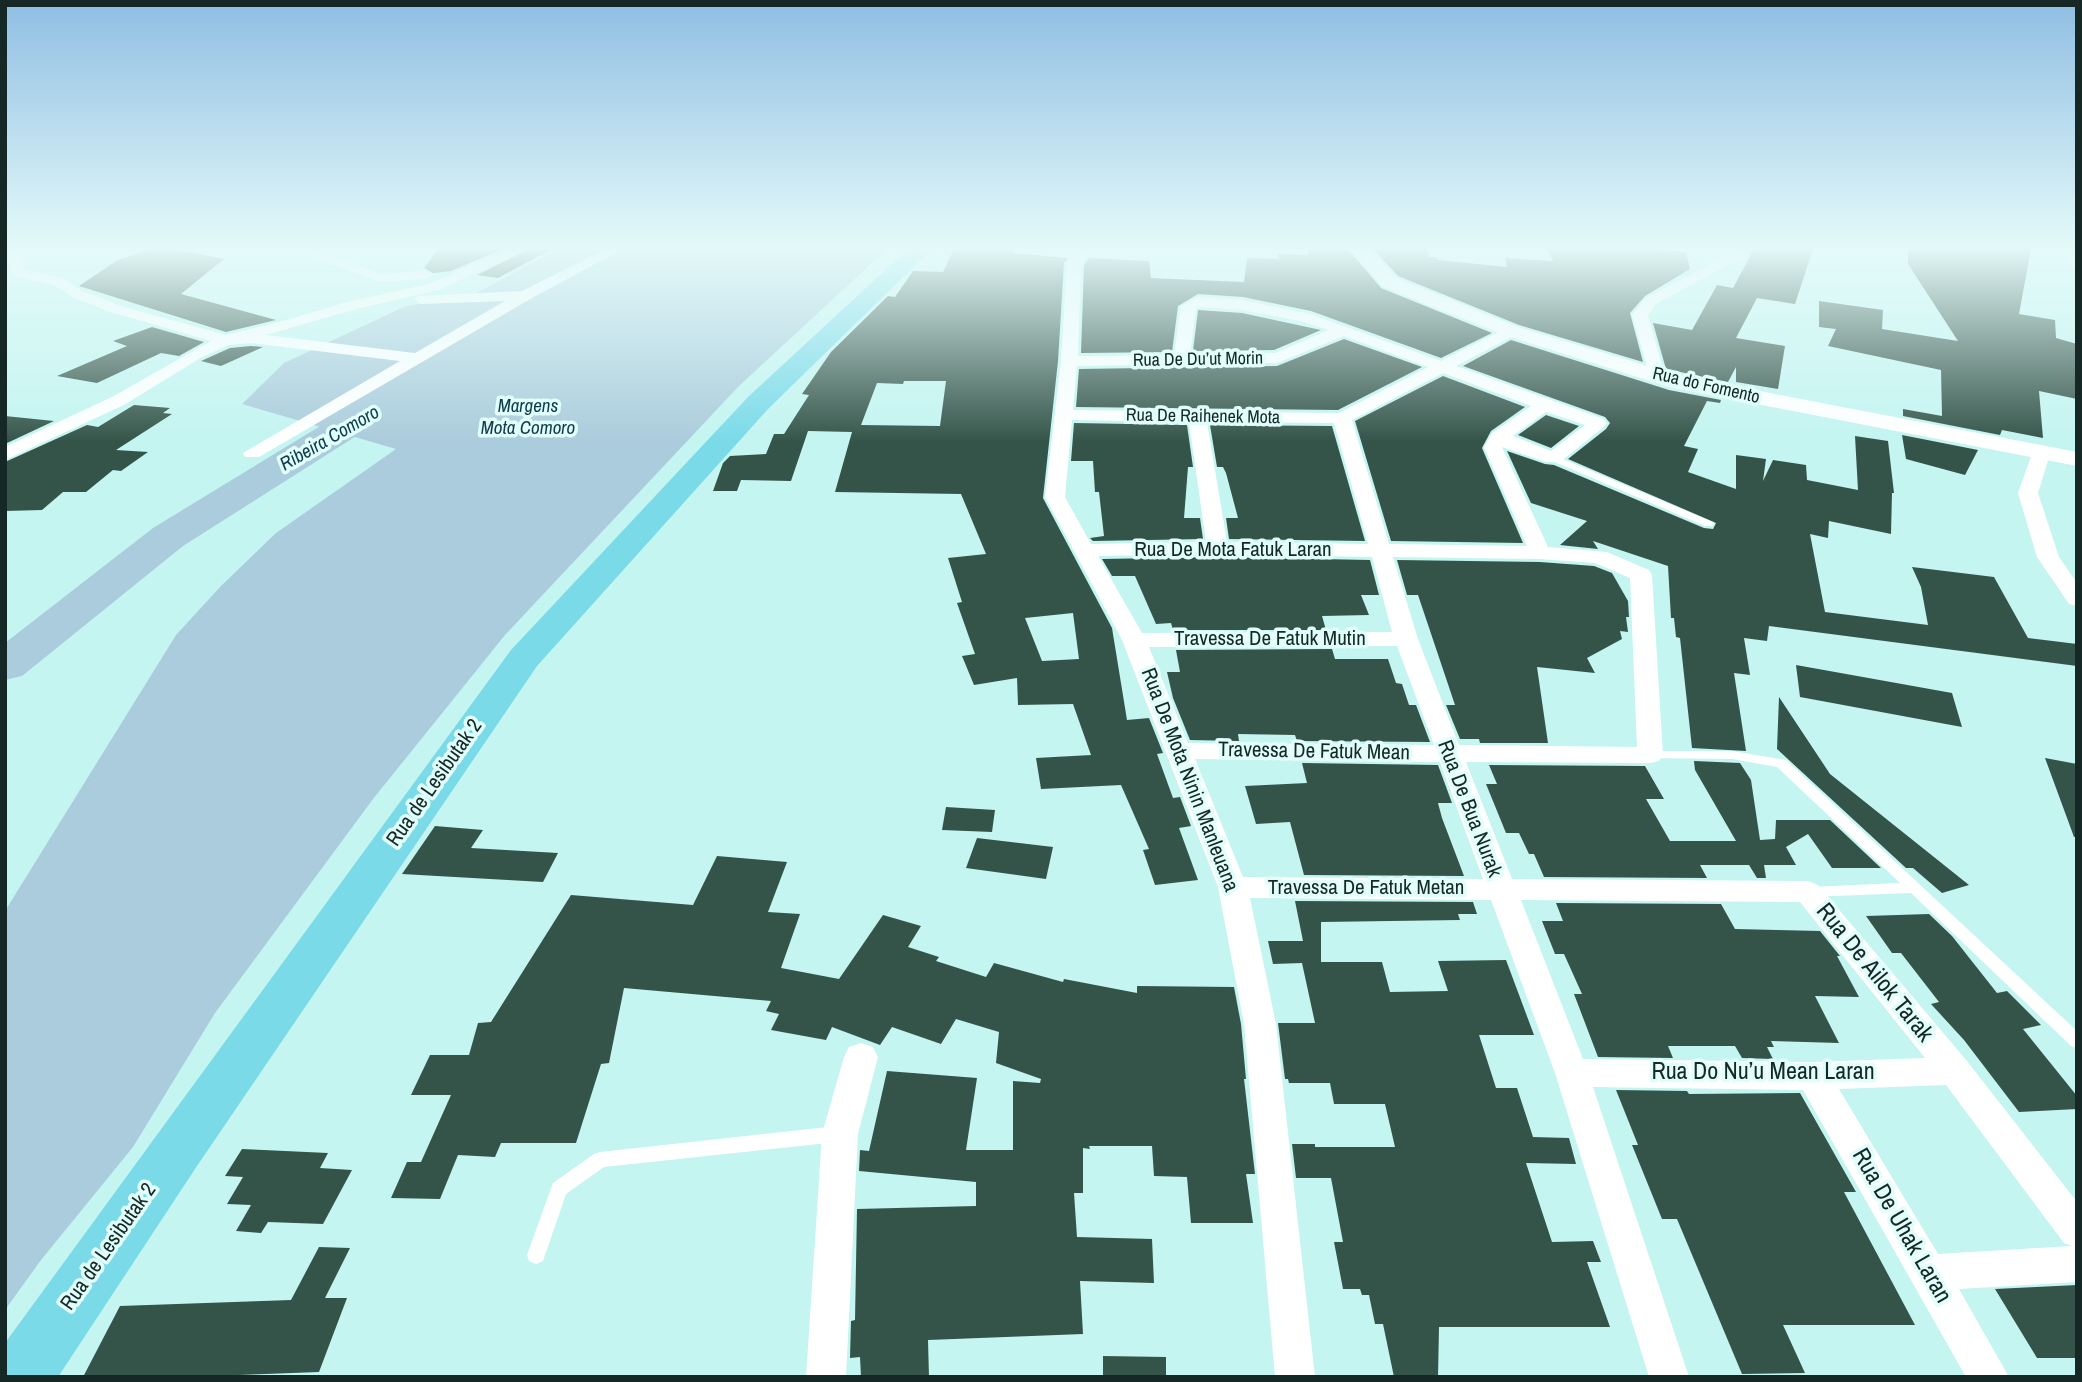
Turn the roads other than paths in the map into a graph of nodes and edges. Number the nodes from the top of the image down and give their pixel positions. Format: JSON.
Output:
{"nodes":[{"id":1,"x":131,"y":313,"type":"edge"},
{"id":2,"x":324,"y":313,"type":"edge"},
{"id":3,"x":347,"y":313,"type":"edge"},
{"id":4,"x":495,"y":313,"type":"edge"},
{"id":5,"x":853,"y":313,"type":"edge"},
{"id":6,"x":1071,"y":313,"type":"edge"},
{"id":7,"x":1188,"y":313,"type":"edge"},
{"id":8,"x":1286,"y":313,"type":"edge"},
{"id":9,"x":1467,"y":313,"type":"edge"},
{"id":10,"x":1641,"y":313,"type":"edge"},
{"id":11,"x":292,"y":324,"type":"junction"},
{"id":12,"x":1344,"y":330,"type":"junction"},
{"id":13,"x":1511,"y":331,"type":"junction"},
{"id":14,"x":226,"y":340,"type":"junction"},
{"id":15,"x":418,"y":358,"type":"junction"},
{"id":16,"x":1069,"y":361,"type":"junction"},
{"id":17,"x":1181,"y":361,"type":"junction"},
{"id":18,"x":1440,"y":367,"type":"junction"},
{"id":19,"x":1657,"y":376,"type":"junction"},
{"id":20,"x":1544,"y":405,"type":"junction"},
{"id":21,"x":1064,"y":415,"type":"junction"},
{"id":22,"x":1197,"y":418,"type":"junction"},
{"id":23,"x":1342,"y":418,"type":"junction"},
{"id":24,"x":1499,"y":438,"type":"junction"},
{"id":25,"x":2042,"y":451,"type":"junction"},
{"id":26,"x":252,"y":453,"type":"dead end"},
{"id":27,"x":5,"y":454,"type":"edge"},
{"id":28,"x":1553,"y":458,"type":"junction"},
{"id":29,"x":2077,"y":459,"type":"edge"},
{"id":30,"x":1709,"y":524,"type":"dead end"},
{"id":31,"x":1217,"y":548,"type":"junction"},
{"id":32,"x":1085,"y":550,"type":"junction"},
{"id":33,"x":1380,"y":550,"type":"junction"},
{"id":34,"x":1539,"y":554,"type":"junction"},
{"id":35,"x":2077,"y":599,"type":"edge"},
{"id":36,"x":1406,"y":639,"type":"junction"},
{"id":37,"x":1134,"y":640,"type":"junction"},
{"id":38,"x":1179,"y":751,"type":"junction"},
{"id":39,"x":1448,"y":754,"type":"junction"},
{"id":40,"x":1650,"y":755,"type":"junction"},
{"id":41,"x":1233,"y":887,"type":"junction"},
{"id":42,"x":1500,"y":888,"type":"junction"},
{"id":43,"x":1913,"y":888,"type":"junction"},
{"id":44,"x":1808,"y":892,"type":"junction"},
{"id":45,"x":2077,"y":1041,"type":"edge"},
{"id":46,"x":860,"y":1058,"type":"dead end"},
{"id":47,"x":1955,"y":1071,"type":"junction"},
{"id":48,"x":1572,"y":1073,"type":"junction"},
{"id":49,"x":1813,"y":1076,"type":"junction"},
{"id":50,"x":840,"y":1134,"type":"junction"},
{"id":51,"x":2077,"y":1231,"type":"edge"},
{"id":52,"x":536,"y":1255,"type":"dead end"},
{"id":53,"x":2077,"y":1264,"type":"edge"},
{"id":54,"x":1930,"y":1273,"type":"junction"},
{"id":55,"x":20,"y":1377,"type":"edge"},
{"id":56,"x":826,"y":1377,"type":"edge"},
{"id":57,"x":1295,"y":1377,"type":"edge"},
{"id":58,"x":1669,"y":1377,"type":"edge"},
{"id":59,"x":1989,"y":1377,"type":"edge"}],
"edges":[{"from":1,"to":14,"type":"street"},
{"from":2,"to":11,"type":"street"},
{"from":3,"to":11,"type":"street"},
{"from":4,"to":15,"type":"street"},
{"from":5,"to":55,"type":"main road","name":"Rua de Lesibutak 2"},
{"from":6,"to":16,"type":"street","name":"Rua De Mota Ninin Manleuana"},
{"from":7,"to":17,"type":"street"},
{"from":8,"to":12,"type":"street"},
{"from":9,"to":13,"type":"street","name":"Rua do Fomento"},
{"from":10,"to":19,"type":"street"},
{"from":11,"to":14,"type":"street"},
{"from":12,"to":17,"type":"street","name":"Rua De Du’ut Morin"},
{"from":12,"to":18,"type":"street"},
{"from":13,"to":18,"type":"street"},
{"from":13,"to":19,"type":"street","name":"Rua do Fomento"},
{"from":14,"to":15,"type":"street"},
{"from":14,"to":27,"type":"street"},
{"from":15,"to":26,"type":"street"},
{"from":16,"to":17,"type":"street","name":"Rua De Du’ut Morin"},
{"from":16,"to":21,"type":"street","name":"Rua De Mota Ninin Manleuana"},
{"from":18,"to":20,"type":"street"},
{"from":18,"to":23,"type":"street"},
{"from":19,"to":25,"type":"street","name":"Rua do Fomento"},
{"from":20,"to":24,"type":"street"},
{"from":20,"to":28,"type":"street"},
{"from":21,"to":22,"type":"street","name":"Rua De Raihenek Mota"},
{"from":21,"to":32,"type":"street","name":"Rua De Mota Ninin Manleuana"},
{"from":22,"to":23,"type":"street","name":"Rua De Raihenek Mota"},
{"from":22,"to":31,"type":"street"},
{"from":23,"to":33,"type":"street","name":"Rua De Bua Nurak"},
{"from":24,"to":28,"type":"street"},
{"from":24,"to":34,"type":"street"},
{"from":25,"to":29,"type":"street","name":"Rua do Fomento"},
{"from":25,"to":35,"type":"street"},
{"from":28,"to":30,"type":"lane"},
{"from":31,"to":32,"type":"street","name":"Rua De Mota Fatuk Laran"},
{"from":31,"to":33,"type":"street","name":"Rua De Mota Fatuk Laran"},
{"from":32,"to":37,"type":"street","name":"Rua De Mota Ninin Manleuana"},
{"from":33,"to":34,"type":"street","name":"Rua De Mota Fatuk Laran"},
{"from":33,"to":36,"type":"street","name":"Rua De Bua Nurak"},
{"from":34,"to":40,"type":"street","name":"Rua De Mota Fatuk Laran"},
{"from":36,"to":37,"type":"street","name":"Travessa De Fatuk Mutin"},
{"from":36,"to":39,"type":"street","name":"Rua De Bua Nurak"},
{"from":37,"to":38,"type":"street","name":"Rua De Mota Ninin Manleuana"},
{"from":38,"to":39,"type":"street","name":"Travessa De Fatuk Mean"},
{"from":38,"to":41,"type":"street","name":"Rua De Mota Ninin Manleuana"},
{"from":39,"to":40,"type":"street","name":"Travessa De Fatuk Mean"},
{"from":39,"to":42,"type":"street","name":"Rua De Bua Nurak"},
{"from":40,"to":43,"type":"lane"},
{"from":41,"to":42,"type":"street","name":"Travessa De Fatuk Metan"},
{"from":41,"to":57,"type":"street","name":"Rua De Mota Ninin Manleuana"},
{"from":42,"to":44,"type":"street","name":"Rua De Ailok Tarak"},
{"from":42,"to":48,"type":"street","name":"Rua De Bua Nurak"},
{"from":43,"to":44,"type":"lane"},
{"from":43,"to":45,"type":"lane"},
{"from":44,"to":47,"type":"street","name":"Rua De Ailok Tarak"},
{"from":46,"to":50,"type":"street"},
{"from":47,"to":49,"type":"street","name":"Rua Do Nu’u Mean Laran"},
{"from":47,"to":51,"type":"street","name":"Rua De Ailok Tarak"},
{"from":48,"to":49,"type":"street","name":"Rua Do Nu’u Mean Laran"},
{"from":48,"to":58,"type":"street","name":"Rua De Bua Nurak"},
{"from":49,"to":54,"type":"street","name":"Rua De Uhak Laran"},
{"from":50,"to":52,"type":"lane"},
{"from":50,"to":56,"type":"street"},
{"from":53,"to":54,"type":"street"},
{"from":54,"to":59,"type":"street","name":"Rua De Uhak Laran"}]}
